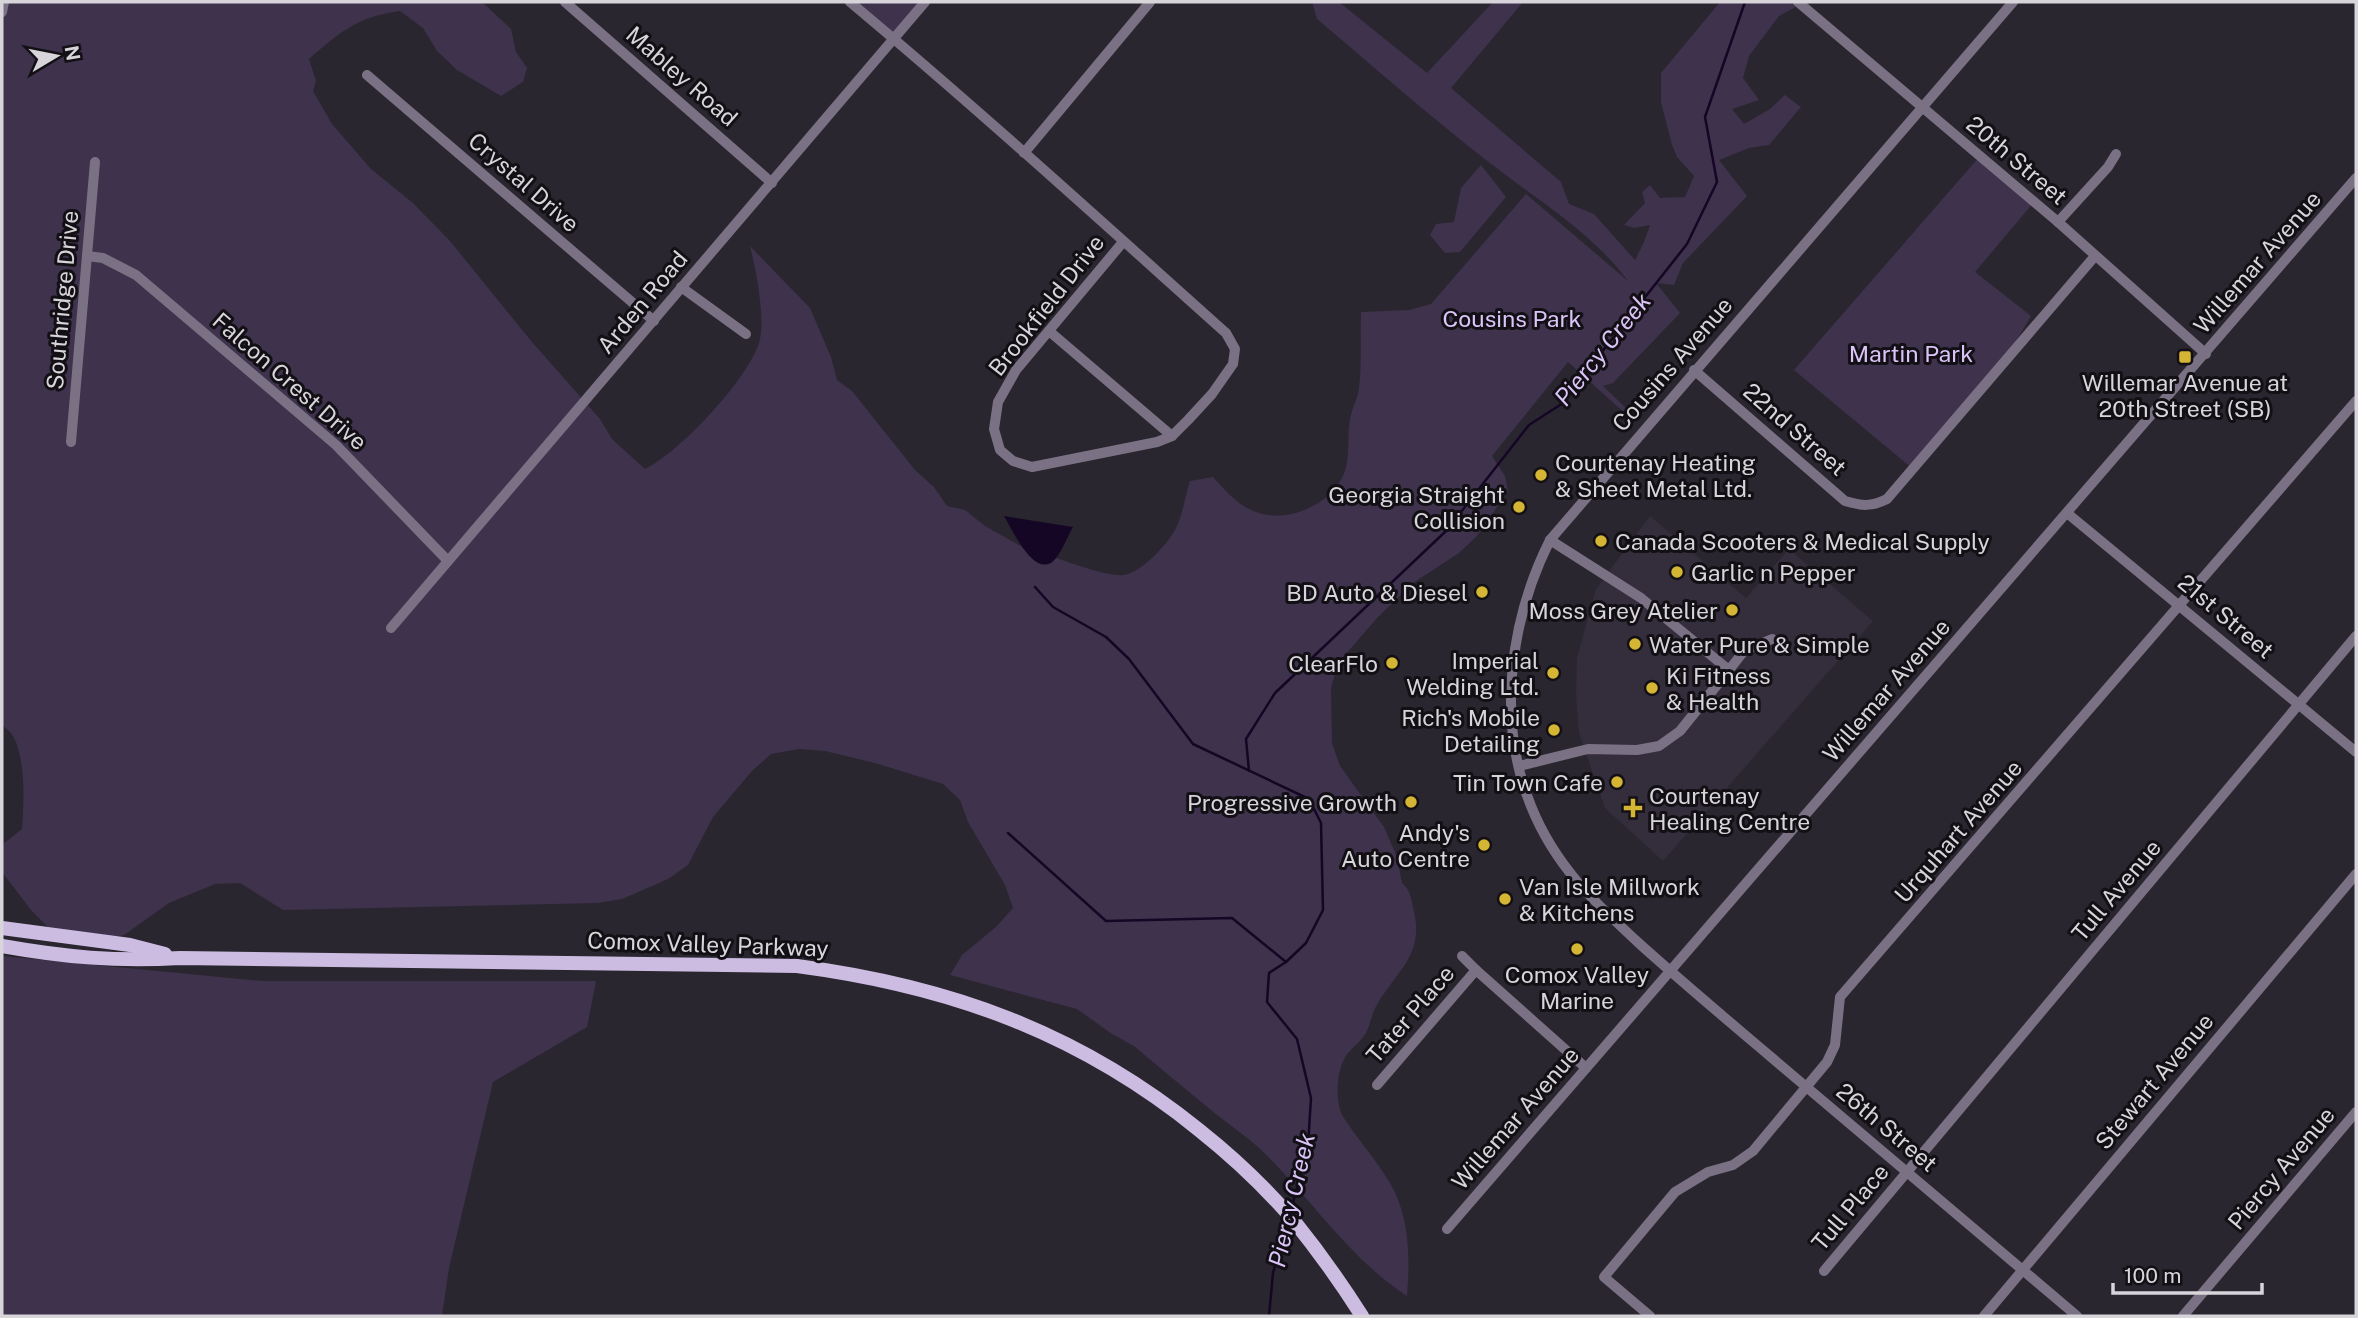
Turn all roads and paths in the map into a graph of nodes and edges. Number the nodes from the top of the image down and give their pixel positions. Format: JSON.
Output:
{"nodes":[{"id":1,"x":4,"y":2,"type":"edge"},
{"id":2,"x":565,"y":2,"type":"edge"},
{"id":3,"x":850,"y":2,"type":"edge"},
{"id":4,"x":925,"y":2,"type":"edge"},
{"id":5,"x":1150,"y":2,"type":"edge"},
{"id":6,"x":1798,"y":2,"type":"edge"},
{"id":7,"x":2013,"y":2,"type":"edge"},
{"id":8,"x":2,"y":12,"type":"edge"},
{"id":9,"x":894,"y":38,"type":"junction"},
{"id":10,"x":367,"y":75,"type":"dead end"},
{"id":11,"x":1922,"y":107,"type":"junction"},
{"id":12,"x":1024,"y":153,"type":"junction"},
{"id":13,"x":2116,"y":154,"type":"dead end"},
{"id":14,"x":95,"y":162,"type":"dead end"},
{"id":15,"x":2356,"y":178,"type":"edge"},
{"id":16,"x":772,"y":183,"type":"junction"},
{"id":17,"x":2057,"y":222,"type":"junction"},
{"id":18,"x":1123,"y":242,"type":"junction"},
{"id":19,"x":87,"y":256,"type":"junction"},
{"id":20,"x":2095,"y":256,"type":"junction"},
{"id":21,"x":681,"y":287,"type":"junction"},
{"id":22,"x":654,"y":321,"type":"junction"},
{"id":23,"x":1049,"y":331,"type":"junction"},
{"id":24,"x":746,"y":334,"type":"dead end"},
{"id":25,"x":2206,"y":354,"type":"junction"},
{"id":26,"x":1694,"y":370,"type":"junction"},
{"id":27,"x":2356,"y":401,"type":"edge"},
{"id":28,"x":1172,"y":436,"type":"junction"},
{"id":29,"x":71,"y":442,"type":"dead end"},
{"id":30,"x":2067,"y":513,"type":"junction"},
{"id":31,"x":1550,"y":540,"type":"junction"},
{"id":32,"x":448,"y":561,"type":"junction"},
{"id":33,"x":2181,"y":606,"type":"junction"},
{"id":34,"x":391,"y":628,"type":"dead end"},
{"id":35,"x":2356,"y":636,"type":"edge"},
{"id":36,"x":1772,"y":639,"type":"dead end"},
{"id":37,"x":1728,"y":670,"type":"junction"},
{"id":38,"x":2299,"y":705,"type":"junction"},
{"id":39,"x":2356,"y":752,"type":"edge"},
{"id":40,"x":1519,"y":766,"type":"junction"},
{"id":41,"x":2356,"y":874,"type":"edge"},
{"id":42,"x":2,"y":928,"type":"edge"},
{"id":43,"x":2,"y":946,"type":"edge"},
{"id":44,"x":1462,"y":956,"type":"dead end"},
{"id":45,"x":180,"y":958,"type":"junction"},
{"id":46,"x":1476,"y":970,"type":"junction"},
{"id":47,"x":1669,"y":971,"type":"junction"},
{"id":48,"x":1586,"y":1068,"type":"junction"},
{"id":49,"x":1377,"y":1085,"type":"dead end"},
{"id":50,"x":1806,"y":1088,"type":"junction"},
{"id":51,"x":2356,"y":1112,"type":"edge"},
{"id":52,"x":1908,"y":1171,"type":"junction"},
{"id":53,"x":1447,"y":1229,"type":"dead end"},
{"id":54,"x":2022,"y":1269,"type":"junction"},
{"id":55,"x":1824,"y":1271,"type":"dead end"},
{"id":56,"x":1362,"y":1316,"type":"edge"},
{"id":57,"x":1650,"y":1316,"type":"edge"},
{"id":58,"x":1984,"y":1316,"type":"edge"},
{"id":59,"x":2077,"y":1316,"type":"edge"},
{"id":60,"x":2183,"y":1316,"type":"edge"}],
"edges":[{"from":1,"to":8,"type":"street"},
{"from":2,"to":16,"type":"street","name":"Mabley Road"},
{"from":3,"to":9,"type":"street","name":"Brookfield Drive"},
{"from":4,"to":9,"type":"street","name":"Arden Road"},
{"from":5,"to":12,"type":"street"},
{"from":6,"to":11,"type":"street","name":"20th Street"},
{"from":7,"to":11,"type":"street","name":"Cousins Avenue"},
{"from":9,"to":12,"type":"street","name":"Brookfield Drive"},
{"from":9,"to":16,"type":"street","name":"Arden Road"},
{"from":10,"to":22,"type":"street","name":"Crystal Drive"},
{"from":11,"to":17,"type":"street","name":"20th Street"},
{"from":11,"to":26,"type":"street","name":"Cousins Avenue"},
{"from":12,"to":18,"type":"street","name":"Brookfield Drive"},
{"from":13,"to":17,"type":"street"},
{"from":14,"to":19,"type":"street","name":"Southridge Drive"},
{"from":15,"to":25,"type":"street","name":"Willemar Avenue"},
{"from":16,"to":21,"type":"street","name":"Arden Road"},
{"from":17,"to":20,"type":"street","name":"20th Street"},
{"from":18,"to":23,"type":"street","name":"Brookfield Drive"},
{"from":18,"to":28,"type":"street","name":"Brookfield Drive"},
{"from":19,"to":29,"type":"street","name":"Southridge Drive"},
{"from":19,"to":32,"type":"street","name":"Falcon Crest Drive"},
{"from":20,"to":25,"type":"street","name":"20th Street"},
{"from":20,"to":26,"type":"street","name":"22nd Street"},
{"from":21,"to":22,"type":"street","name":"Arden Road"},
{"from":21,"to":24,"type":"street"},
{"from":22,"to":32,"type":"street","name":"Arden Road"},
{"from":23,"to":28,"type":"street"},
{"from":23,"to":28,"type":"street","name":"Brookfield Drive"},
{"from":25,"to":30,"type":"street","name":"Willemar Avenue"},
{"from":26,"to":31,"type":"street","name":"Cousins Avenue"},
{"from":27,"to":33,"type":"street","name":"Urquhart Avenue"},
{"from":30,"to":33,"type":"street","name":"21st Street"},
{"from":30,"to":47,"type":"street","name":"Willemar Avenue"},
{"from":31,"to":37,"type":"street"},
{"from":31,"to":40,"type":"street","name":"Cousins Avenue"},
{"from":32,"to":34,"type":"street","name":"Arden Road"},
{"from":33,"to":38,"type":"street","name":"21st Street"},
{"from":33,"to":50,"type":"street","name":"Urquhart Avenue"},
{"from":35,"to":38,"type":"street","name":"Tull Avenue"},
{"from":36,"to":37,"type":"street"},
{"from":37,"to":40,"type":"street"},
{"from":38,"to":39,"type":"street","name":"21st Street"},
{"from":38,"to":52,"type":"street","name":"Tull Avenue"},
{"from":40,"to":47,"type":"street","name":"Cousins Avenue"},
{"from":41,"to":54,"type":"street","name":"Stewart Avenue"},
{"from":42,"to":45,"type":"main road","name":"Comox Valley Parkway"},
{"from":43,"to":45,"type":"main road","name":"Comox Valley Parkway"},
{"from":44,"to":46,"type":"street","name":"Tater Place"},
{"from":45,"to":56,"type":"main road","name":"Comox Valley Parkway"},
{"from":46,"to":48,"type":"street","name":"Tater Place"},
{"from":46,"to":49,"type":"street","name":"Tater Place"},
{"from":47,"to":48,"type":"street","name":"Willemar Avenue"},
{"from":47,"to":50,"type":"street","name":"26th Street"},
{"from":48,"to":53,"type":"street","name":"Willemar Avenue"},
{"from":50,"to":52,"type":"street","name":"26th Street"},
{"from":50,"to":57,"type":"street","name":"Urquhart Avenue"},
{"from":51,"to":60,"type":"street","name":"Piercy Avenue"},
{"from":52,"to":54,"type":"street","name":"26th Street"},
{"from":52,"to":55,"type":"street","name":"Tull Place"},
{"from":54,"to":58,"type":"street","name":"Stewart Avenue"},
{"from":54,"to":59,"type":"street","name":"26th Street"}]}
